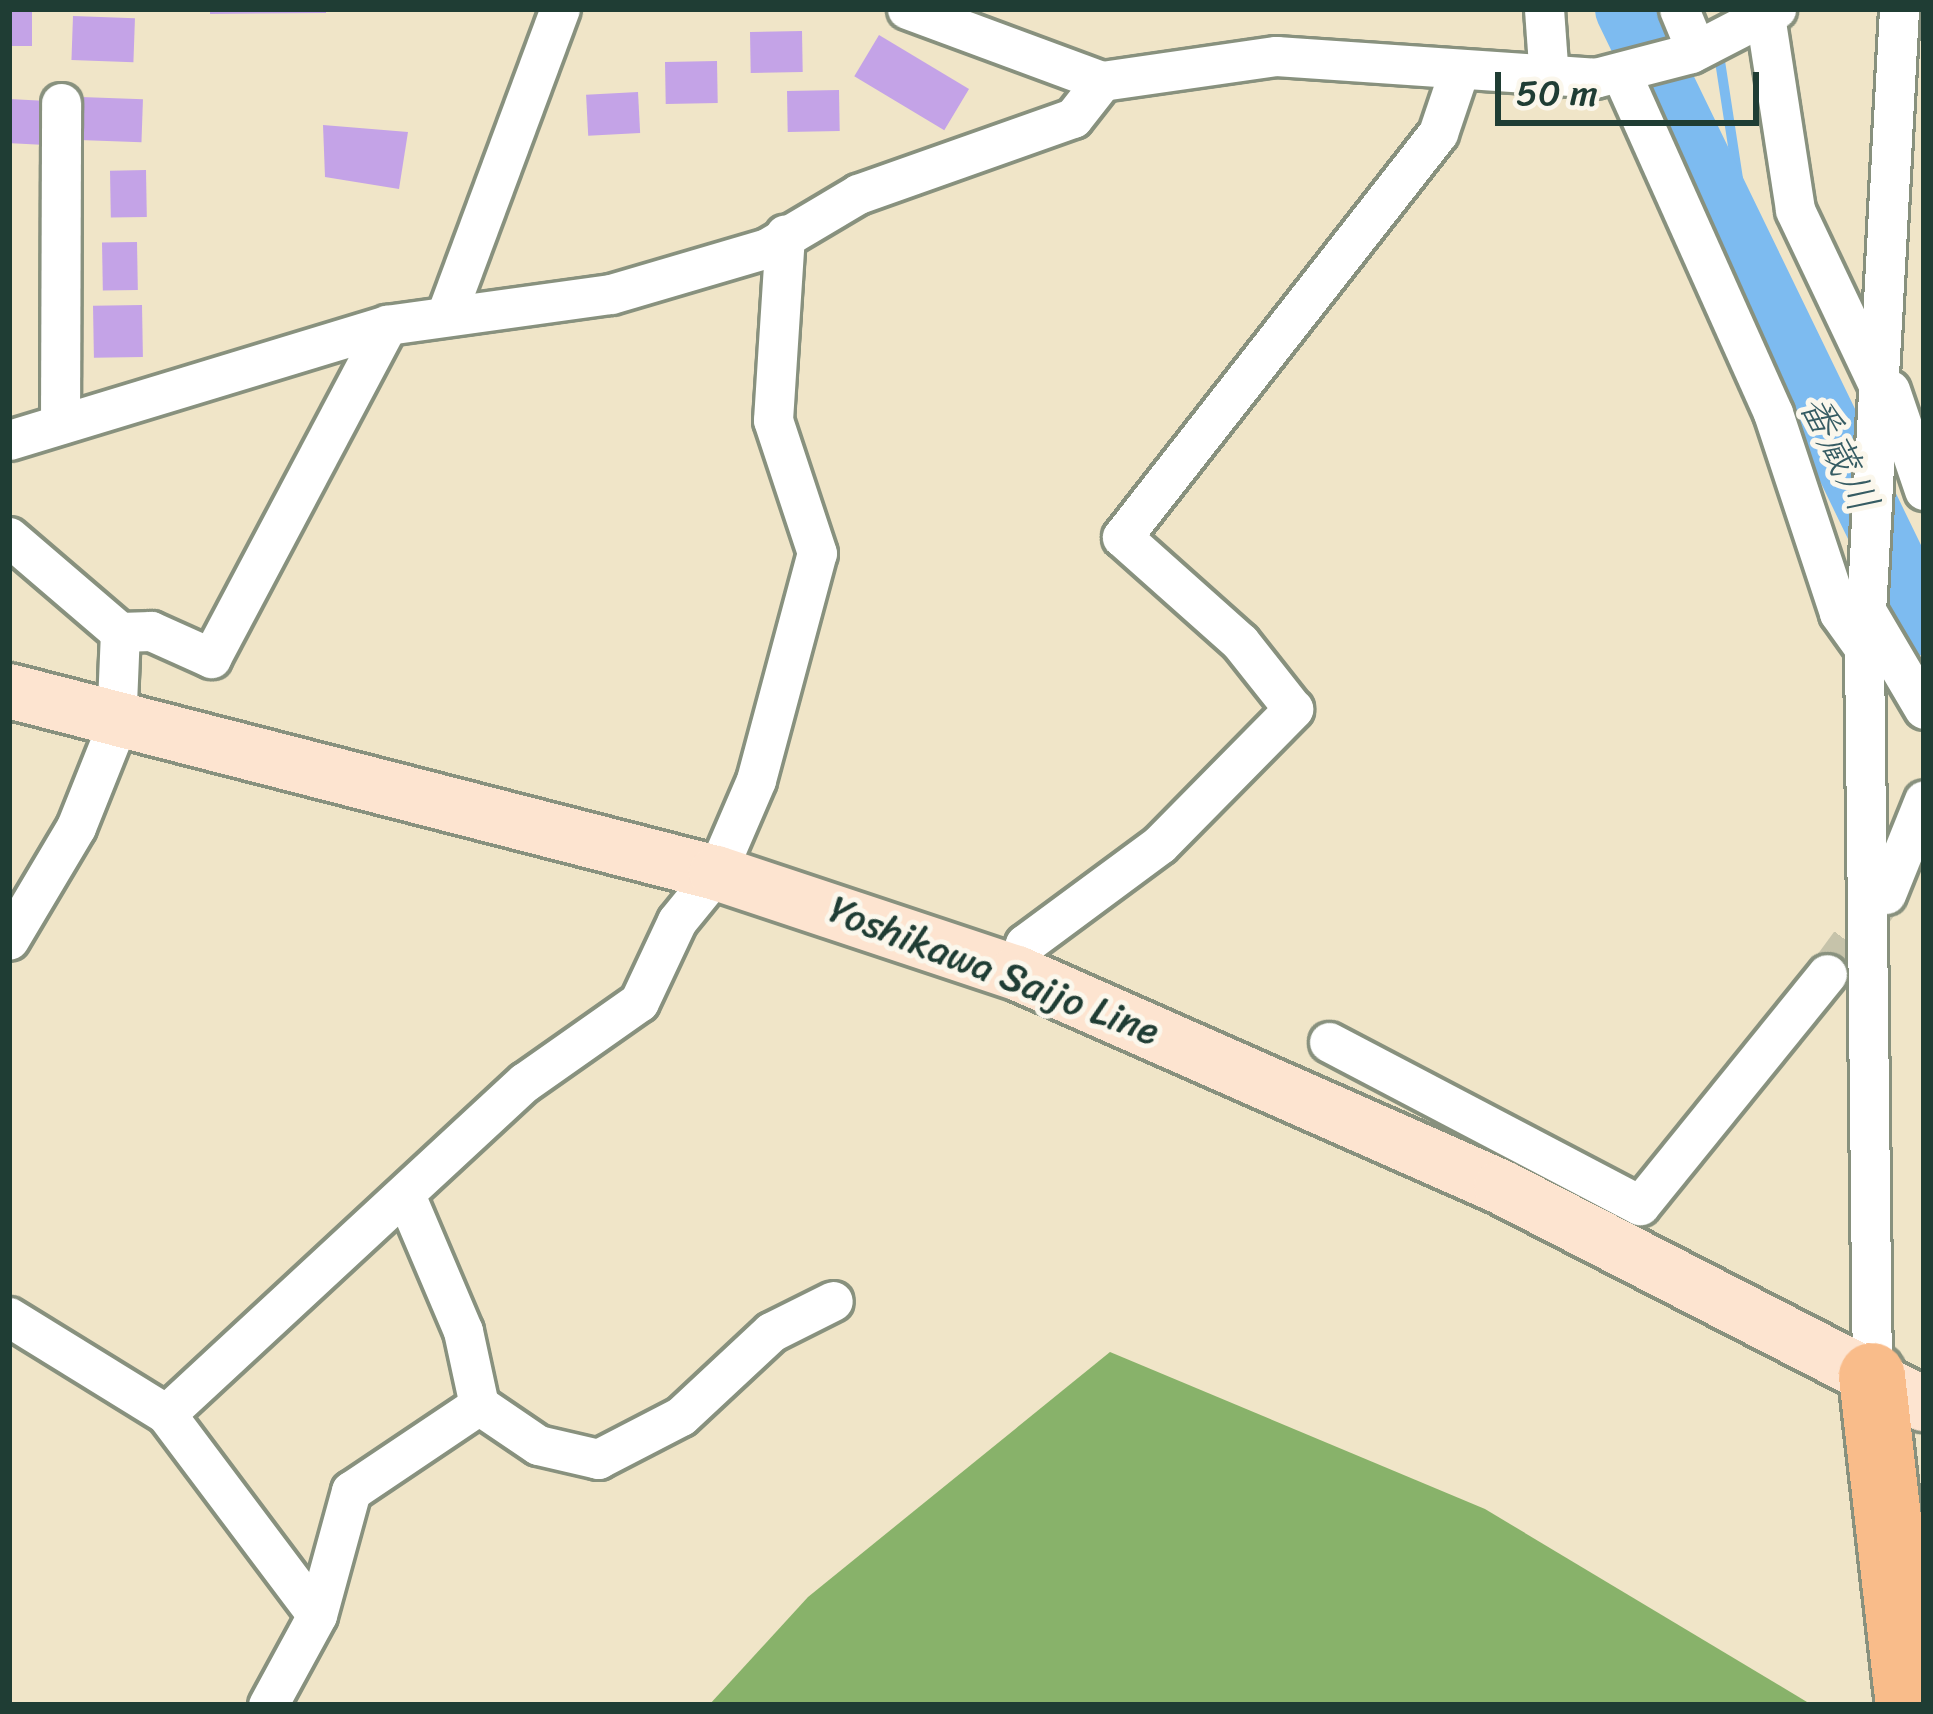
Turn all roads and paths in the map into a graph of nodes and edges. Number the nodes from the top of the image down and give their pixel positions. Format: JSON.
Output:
{"nodes":[{"id":1,"x":594,"y":9,"type":"edge"},
{"id":2,"x":907,"y":9,"type":"edge"},
{"id":3,"x":1544,"y":9,"type":"edge"},
{"id":4,"x":1679,"y":9,"type":"edge"},
{"id":5,"x":1899,"y":9,"type":"edge"},
{"id":6,"x":560,"y":10,"type":"edge"},
{"id":7,"x":1768,"y":11,"type":"edge"},
{"id":8,"x":1697,"y":50,"type":"junction"},
{"id":9,"x":1460,"y":70,"type":"junction"},
{"id":10,"x":1627,"y":72,"type":"junction"},
{"id":11,"x":1549,"y":79,"type":"junction"},
{"id":12,"x":1102,"y":81,"type":"junction"},
{"id":13,"x":61,"y":103,"type":"dead end"},
{"id":14,"x":785,"y":234,"type":"junction"},
{"id":15,"x":446,"y":315,"type":"junction"},
{"id":16,"x":387,"y":325,"type":"junction"},
{"id":17,"x":1882,"y":380,"type":"junction"},
{"id":18,"x":60,"y":424,"type":"junction"},
{"id":19,"x":9,"y":440,"type":"edge"},
{"id":20,"x":1924,"y":490,"type":"edge"},
{"id":21,"x":9,"y":537,"type":"edge"},
{"id":22,"x":1866,"y":631,"type":"junction"},
{"id":23,"x":120,"y":632,"type":"junction"},
{"id":24,"x":9,"y":691,"type":"edge"},
{"id":25,"x":1924,"y":709,"type":"edge"},
{"id":26,"x":116,"y":727,"type":"junction"},
{"id":27,"x":1924,"y":800,"type":"edge"},
{"id":28,"x":716,"y":873,"type":"junction"},
{"id":29,"x":1886,"y":894,"type":"tunnel mouth"},
{"id":30,"x":9,"y":940,"type":"edge"},
{"id":31,"x":1016,"y":973,"type":"junction"},
{"id":32,"x":1827,"y":974,"type":"tunnel mouth"},
{"id":33,"x":1329,"y":1042,"type":"dead end"},
{"id":34,"x":1515,"y":1167,"type":"junction"},
{"id":35,"x":406,"y":1197,"type":"junction"},
{"id":36,"x":833,"y":1301,"type":"dead end"},
{"id":37,"x":9,"y":1317,"type":"edge"},
{"id":38,"x":1898,"y":1390,"type":"edge"},
{"id":39,"x":479,"y":1405,"type":"junction"},
{"id":40,"x":166,"y":1414,"type":"junction"},
{"id":41,"x":316,"y":1615,"type":"junction"},
{"id":42,"x":268,"y":1705,"type":"edge"},
{"id":43,"x":1909,"y":1705,"type":"edge"}],
"edges":[{"from":1,"to":6,"type":"street"},
{"from":2,"to":12,"type":"street"},
{"from":3,"to":11,"type":"street"},
{"from":4,"to":8,"type":"street"},
{"from":5,"to":17,"type":"street"},
{"from":6,"to":15,"type":"street"},
{"from":7,"to":8,"type":"street"},
{"from":7,"to":17,"type":"street"},
{"from":8,"to":10,"type":"street"},
{"from":9,"to":11,"type":"street"},
{"from":9,"to":12,"type":"street"},
{"from":9,"to":31,"type":"street"},
{"from":10,"to":11,"type":"street"},
{"from":10,"to":22,"type":"street"},
{"from":12,"to":14,"type":"street"},
{"from":13,"to":18,"type":"street"},
{"from":14,"to":15,"type":"street"},
{"from":14,"to":28,"type":"street"},
{"from":15,"to":16,"type":"street"},
{"from":16,"to":18,"type":"street"},
{"from":16,"to":23,"type":"street"},
{"from":17,"to":20,"type":"street"},
{"from":17,"to":22,"type":"street"},
{"from":18,"to":19,"type":"street"},
{"from":21,"to":23,"type":"street"},
{"from":22,"to":25,"type":"street"},
{"from":22,"to":38,"type":"street"},
{"from":23,"to":26,"type":"street"},
{"from":24,"to":26,"type":"main road","name":"Yoshikawa Saijo Line"},
{"from":26,"to":28,"type":"main road","name":"Yoshikawa Saijo Line"},
{"from":26,"to":30,"type":"street"},
{"from":27,"to":29,"type":"street"},
{"from":28,"to":31,"type":"main road","name":"Yoshikawa Saijo Line"},
{"from":28,"to":35,"type":"street"},
{"from":31,"to":34,"type":"main road","name":"Yoshikawa Saijo Line"},
{"from":32,"to":34,"type":"street"},
{"from":33,"to":34,"type":"street"},
{"from":34,"to":38,"type":"main road","name":"Yoshikawa Saijo Line"},
{"from":35,"to":39,"type":"street"},
{"from":35,"to":40,"type":"street"},
{"from":36,"to":39,"type":"street"},
{"from":37,"to":40,"type":"street"},
{"from":38,"to":43,"type":"highway"},
{"from":39,"to":41,"type":"street"},
{"from":40,"to":41,"type":"street"},
{"from":41,"to":42,"type":"street"}]}
